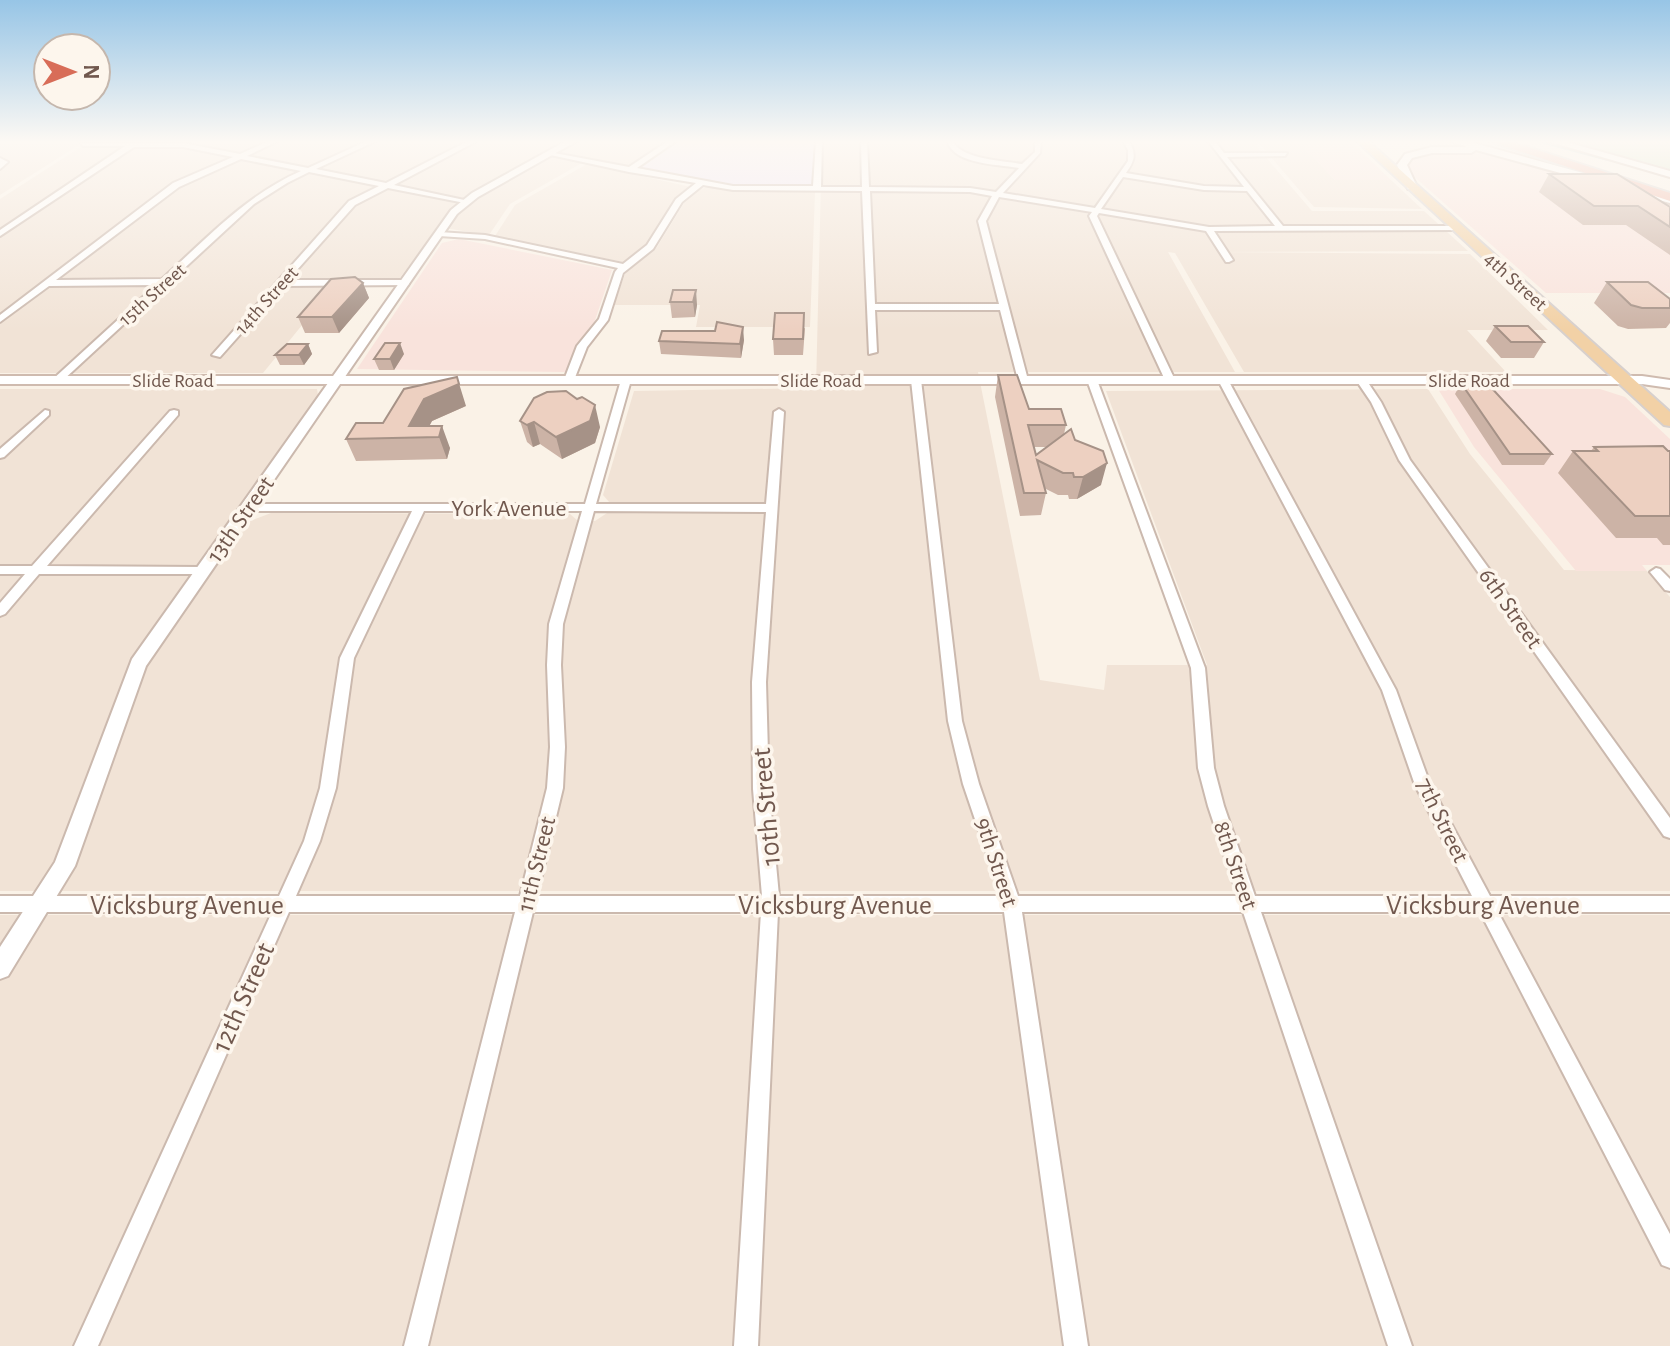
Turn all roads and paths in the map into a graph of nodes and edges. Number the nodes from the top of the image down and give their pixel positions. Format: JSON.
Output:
{"nodes":[{"id":1,"x":45,"y":204,"type":"edge"},
{"id":2,"x":149,"y":204,"type":"edge"},
{"id":3,"x":249,"y":204,"type":"edge"},
{"id":4,"x":351,"y":204,"type":"edge"},
{"id":5,"x":463,"y":204,"type":"edge"},
{"id":6,"x":677,"y":204,"type":"edge"},
{"id":7,"x":867,"y":204,"type":"edge"},
{"id":8,"x":990,"y":204,"type":"edge"},
{"id":9,"x":1060,"y":204,"type":"edge"},
{"id":10,"x":1100,"y":204,"type":"edge"},
{"id":11,"x":1261,"y":204,"type":"edge"},
{"id":12,"x":1431,"y":204,"type":"edge"},
{"id":13,"x":1095,"y":210,"type":"junction"},
{"id":14,"x":1458,"y":228,"type":"junction"},
{"id":15,"x":1209,"y":229,"type":"junction"},
{"id":16,"x":1281,"y":229,"type":"junction"},
{"id":17,"x":0,"y":234,"type":"edge"},
{"id":18,"x":439,"y":234,"type":"junction"},
{"id":19,"x":1229,"y":260,"type":"dead end"},
{"id":20,"x":624,"y":267,"type":"junction"},
{"id":21,"x":165,"y":282,"type":"junction"},
{"id":22,"x":47,"y":283,"type":"junction"},
{"id":23,"x":280,"y":283,"type":"junction"},
{"id":24,"x":405,"y":283,"type":"junction"},
{"id":25,"x":870,"y":307,"type":"junction"},
{"id":26,"x":1005,"y":307,"type":"junction"},
{"id":27,"x":0,"y":319,"type":"edge"},
{"id":28,"x":872,"y":352,"type":"dead end"},
{"id":29,"x":217,"y":355,"type":"dead end"},
{"id":30,"x":1670,"y":376,"type":"edge"},
{"id":31,"x":0,"y":380,"type":"edge"},
{"id":32,"x":57,"y":380,"type":"junction"},
{"id":33,"x":336,"y":380,"type":"junction"},
{"id":34,"x":569,"y":380,"type":"junction"},
{"id":35,"x":626,"y":380,"type":"junction"},
{"id":36,"x":916,"y":380,"type":"junction"},
{"id":37,"x":1023,"y":380,"type":"junction"},
{"id":38,"x":1092,"y":380,"type":"junction"},
{"id":39,"x":1170,"y":380,"type":"junction"},
{"id":40,"x":1223,"y":380,"type":"junction"},
{"id":41,"x":1361,"y":380,"type":"junction"},
{"id":42,"x":1625,"y":380,"type":"junction"},
{"id":43,"x":1642,"y":380,"type":"junction"},
{"id":44,"x":1670,"y":384,"type":"edge"},
{"id":45,"x":779,"y":412,"type":"dead end"},
{"id":46,"x":45,"y":413,"type":"dead end"},
{"id":47,"x":174,"y":413,"type":"dead end"},
{"id":48,"x":1670,"y":421,"type":"edge"},
{"id":49,"x":0,"y":455,"type":"edge"},
{"id":50,"x":248,"y":507,"type":"junction"},
{"id":51,"x":420,"y":507,"type":"junction"},
{"id":52,"x":589,"y":508,"type":"junction"},
{"id":53,"x":771,"y":508,"type":"junction"},
{"id":54,"x":0,"y":570,"type":"edge"},
{"id":55,"x":36,"y":570,"type":"junction"},
{"id":56,"x":202,"y":571,"type":"junction"},
{"id":57,"x":1663,"y":572,"type":"edge"},
{"id":58,"x":1670,"y":587,"type":"edge"},
{"id":59,"x":0,"y":611,"type":"edge"},
{"id":60,"x":1670,"y":831,"type":"edge"},
{"id":61,"x":0,"y":904,"type":"edge"},
{"id":62,"x":41,"y":904,"type":"junction"},
{"id":63,"x":284,"y":904,"type":"junction"},
{"id":64,"x":527,"y":904,"type":"junction"},
{"id":65,"x":770,"y":904,"type":"junction"},
{"id":66,"x":1012,"y":904,"type":"junction"},
{"id":67,"x":1250,"y":904,"type":"junction"},
{"id":68,"x":1485,"y":904,"type":"junction"},
{"id":69,"x":1670,"y":904,"type":"edge"},
{"id":70,"x":0,"y":968,"type":"edge"},
{"id":71,"x":1670,"y":1257,"type":"edge"},
{"id":72,"x":86,"y":1346,"type":"edge"},
{"id":73,"x":416,"y":1346,"type":"edge"},
{"id":74,"x":746,"y":1346,"type":"edge"},
{"id":75,"x":1076,"y":1346,"type":"edge"},
{"id":76,"x":1400,"y":1346,"type":"edge"}],
"edges":[{"from":1,"to":17,"type":"street"},
{"from":2,"to":22,"type":"street"},
{"from":3,"to":21,"type":"street","name":"15th Street"},
{"from":4,"to":23,"type":"street","name":"14th Street"},
{"from":5,"to":18,"type":"street","name":"13th Street"},
{"from":6,"to":20,"type":"street"},
{"from":7,"to":25,"type":"street"},
{"from":8,"to":26,"type":"street"},
{"from":9,"to":13,"type":"street"},
{"from":10,"to":13,"type":"street"},
{"from":11,"to":16,"type":"street"},
{"from":12,"to":14,"type":"main road","name":"4th Street"},
{"from":13,"to":15,"type":"street"},
{"from":13,"to":39,"type":"street"},
{"from":14,"to":16,"type":"street"},
{"from":14,"to":42,"type":"main road","name":"4th Street"},
{"from":15,"to":16,"type":"street"},
{"from":15,"to":19,"type":"street"},
{"from":18,"to":20,"type":"street"},
{"from":18,"to":24,"type":"street","name":"13th Street"},
{"from":20,"to":34,"type":"street"},
{"from":21,"to":22,"type":"street"},
{"from":21,"to":32,"type":"street","name":"15th Street"},
{"from":22,"to":27,"type":"street"},
{"from":23,"to":24,"type":"street"},
{"from":23,"to":29,"type":"street","name":"14th Street"},
{"from":24,"to":33,"type":"street","name":"13th Street"},
{"from":25,"to":26,"type":"street"},
{"from":25,"to":28,"type":"street"},
{"from":26,"to":37,"type":"street"},
{"from":30,"to":43,"type":"main road","name":"Slide Road"},
{"from":31,"to":32,"type":"main road","name":"Slide Road"},
{"from":32,"to":33,"type":"main road","name":"Slide Road"},
{"from":33,"to":34,"type":"main road","name":"Slide Road"},
{"from":33,"to":50,"type":"street","name":"13th Street"},
{"from":34,"to":35,"type":"main road","name":"Slide Road"},
{"from":35,"to":36,"type":"main road","name":"Slide Road"},
{"from":35,"to":52,"type":"street","name":"11th Street"},
{"from":36,"to":37,"type":"main road","name":"Slide Road"},
{"from":36,"to":66,"type":"street","name":"9th Street"},
{"from":37,"to":38,"type":"main road","name":"Slide Road"},
{"from":38,"to":39,"type":"main road","name":"Slide Road"},
{"from":38,"to":67,"type":"street","name":"8th Street"},
{"from":39,"to":40,"type":"main road","name":"Slide Road"},
{"from":40,"to":41,"type":"main road","name":"Slide Road"},
{"from":40,"to":68,"type":"street","name":"7th Street"},
{"from":41,"to":42,"type":"main road","name":"Slide Road"},
{"from":41,"to":60,"type":"street","name":"6th Street"},
{"from":42,"to":43,"type":"main road","name":"Slide Road"},
{"from":42,"to":48,"type":"main road","name":"4th Street"},
{"from":43,"to":44,"type":"main road","name":"Slide Road"},
{"from":45,"to":53,"type":"street","name":"10th Street"},
{"from":46,"to":49,"type":"street"},
{"from":47,"to":55,"type":"street"},
{"from":50,"to":51,"type":"street","name":"York Avenue"},
{"from":50,"to":56,"type":"street","name":"13th Street"},
{"from":51,"to":52,"type":"street","name":"York Avenue"},
{"from":51,"to":63,"type":"street","name":"12th Street"},
{"from":52,"to":53,"type":"street","name":"York Avenue"},
{"from":52,"to":64,"type":"street","name":"11th Street"},
{"from":53,"to":65,"type":"street","name":"10th Street"},
{"from":54,"to":55,"type":"street"},
{"from":55,"to":56,"type":"street"},
{"from":55,"to":59,"type":"street"},
{"from":56,"to":62,"type":"street","name":"13th Street"},
{"from":57,"to":58,"type":"street"},
{"from":61,"to":62,"type":"street","name":"Vicksburg Avenue"},
{"from":62,"to":63,"type":"street","name":"Vicksburg Avenue"},
{"from":62,"to":70,"type":"street","name":"13th Street"},
{"from":63,"to":64,"type":"street","name":"Vicksburg Avenue"},
{"from":63,"to":72,"type":"street","name":"12th Street"},
{"from":64,"to":65,"type":"street","name":"Vicksburg Avenue"},
{"from":64,"to":73,"type":"street","name":"11th Street"},
{"from":65,"to":66,"type":"street","name":"Vicksburg Avenue"},
{"from":65,"to":74,"type":"street","name":"10th Street"},
{"from":66,"to":67,"type":"street","name":"Vicksburg Avenue"},
{"from":66,"to":75,"type":"street","name":"9th Street"},
{"from":67,"to":68,"type":"street","name":"Vicksburg Avenue"},
{"from":67,"to":76,"type":"street","name":"8th Street"},
{"from":68,"to":69,"type":"street","name":"Vicksburg Avenue"},
{"from":68,"to":71,"type":"street","name":"7th Street"}]}
